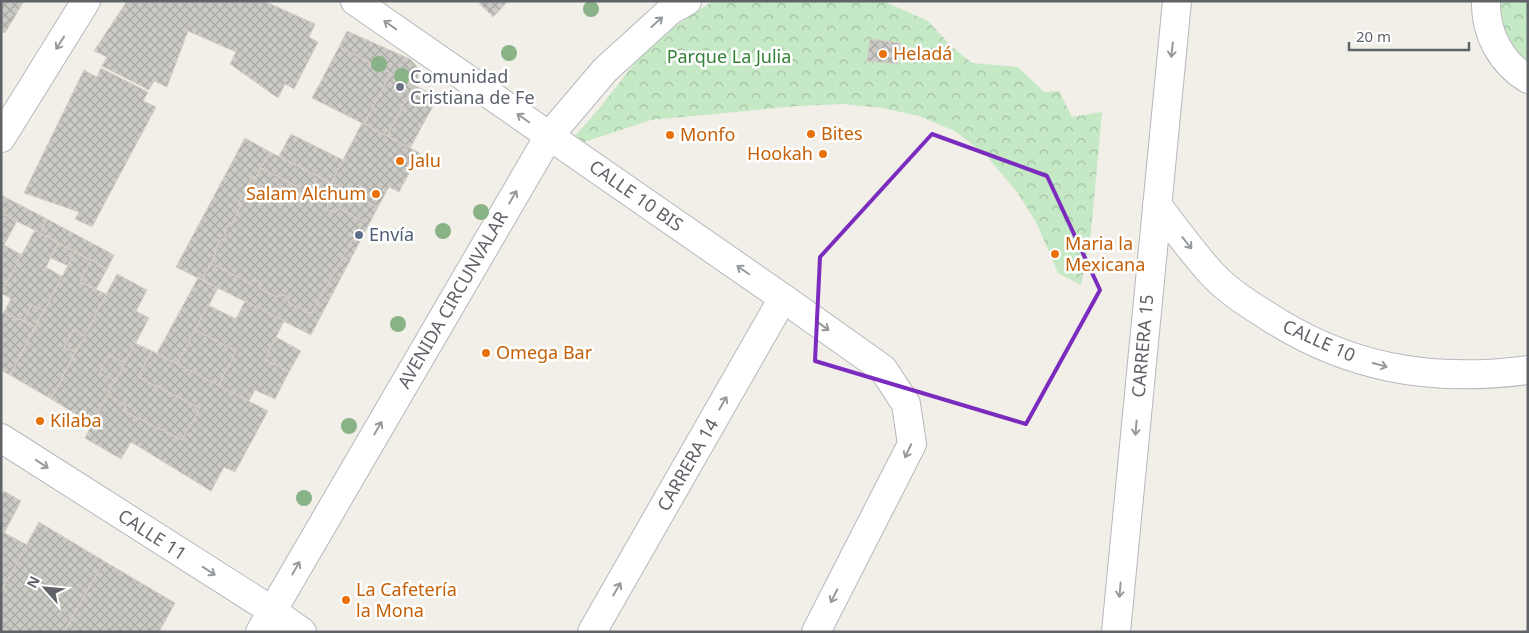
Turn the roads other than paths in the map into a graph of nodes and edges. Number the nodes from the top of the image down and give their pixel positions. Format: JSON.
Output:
{"nodes":[{"id":1,"x":86,"y":1,"type":"edge"},
{"id":2,"x":355,"y":1,"type":"edge"},
{"id":3,"x":687,"y":1,"type":"edge"},
{"id":4,"x":1177,"y":1,"type":"edge"},
{"id":5,"x":1486,"y":1,"type":"edge"},
{"id":6,"x":1528,"y":80,"type":"edge"},
{"id":7,"x":549,"y":136,"type":"junction"},
{"id":8,"x":1,"y":138,"type":"edge"},
{"id":9,"x":1157,"y":205,"type":"junction"},
{"id":10,"x":784,"y":298,"type":"junction"},
{"id":11,"x":1528,"y":370,"type":"edge"},
{"id":12,"x":1,"y":438,"type":"edge"},
{"id":13,"x":265,"y":621,"type":"edge"},
{"id":14,"x":1118,"y":629,"type":"edge"},
{"id":15,"x":302,"y":632,"type":"edge"},
{"id":16,"x":592,"y":632,"type":"edge"},
{"id":17,"x":816,"y":632,"type":"edge"}],
"edges":[{"from":1,"to":8,"type":"street","one_way":true},
{"from":7,"to":2,"type":"street","name":"CALLE 10 BIS","one_way":true},
{"from":7,"to":3,"type":"street","name":"AVENIDA CIRCUNVALAR","one_way":true},
{"from":4,"to":9,"type":"street","name":"CARRERA 15","one_way":true},
{"from":5,"to":6,"type":"street"},
{"from":10,"to":7,"type":"street","name":"CALLE 10 BIS","one_way":true},
{"from":13,"to":7,"type":"street","name":"AVENIDA CIRCUNVALAR","one_way":true},
{"from":9,"to":11,"type":"street","name":"CALLE 10","one_way":true},
{"from":9,"to":14,"type":"street","name":"CARRERA 15","one_way":true},
{"from":16,"to":10,"type":"street","name":"CARRERA 14","one_way":true},
{"from":10,"to":17,"type":"street","name":"CALLE 10 BIS","one_way":true},
{"from":12,"to":13,"type":"street","name":"CALLE 11","one_way":true},
{"from":13,"to":15,"type":"street","name":"CALLE 11"}]}
